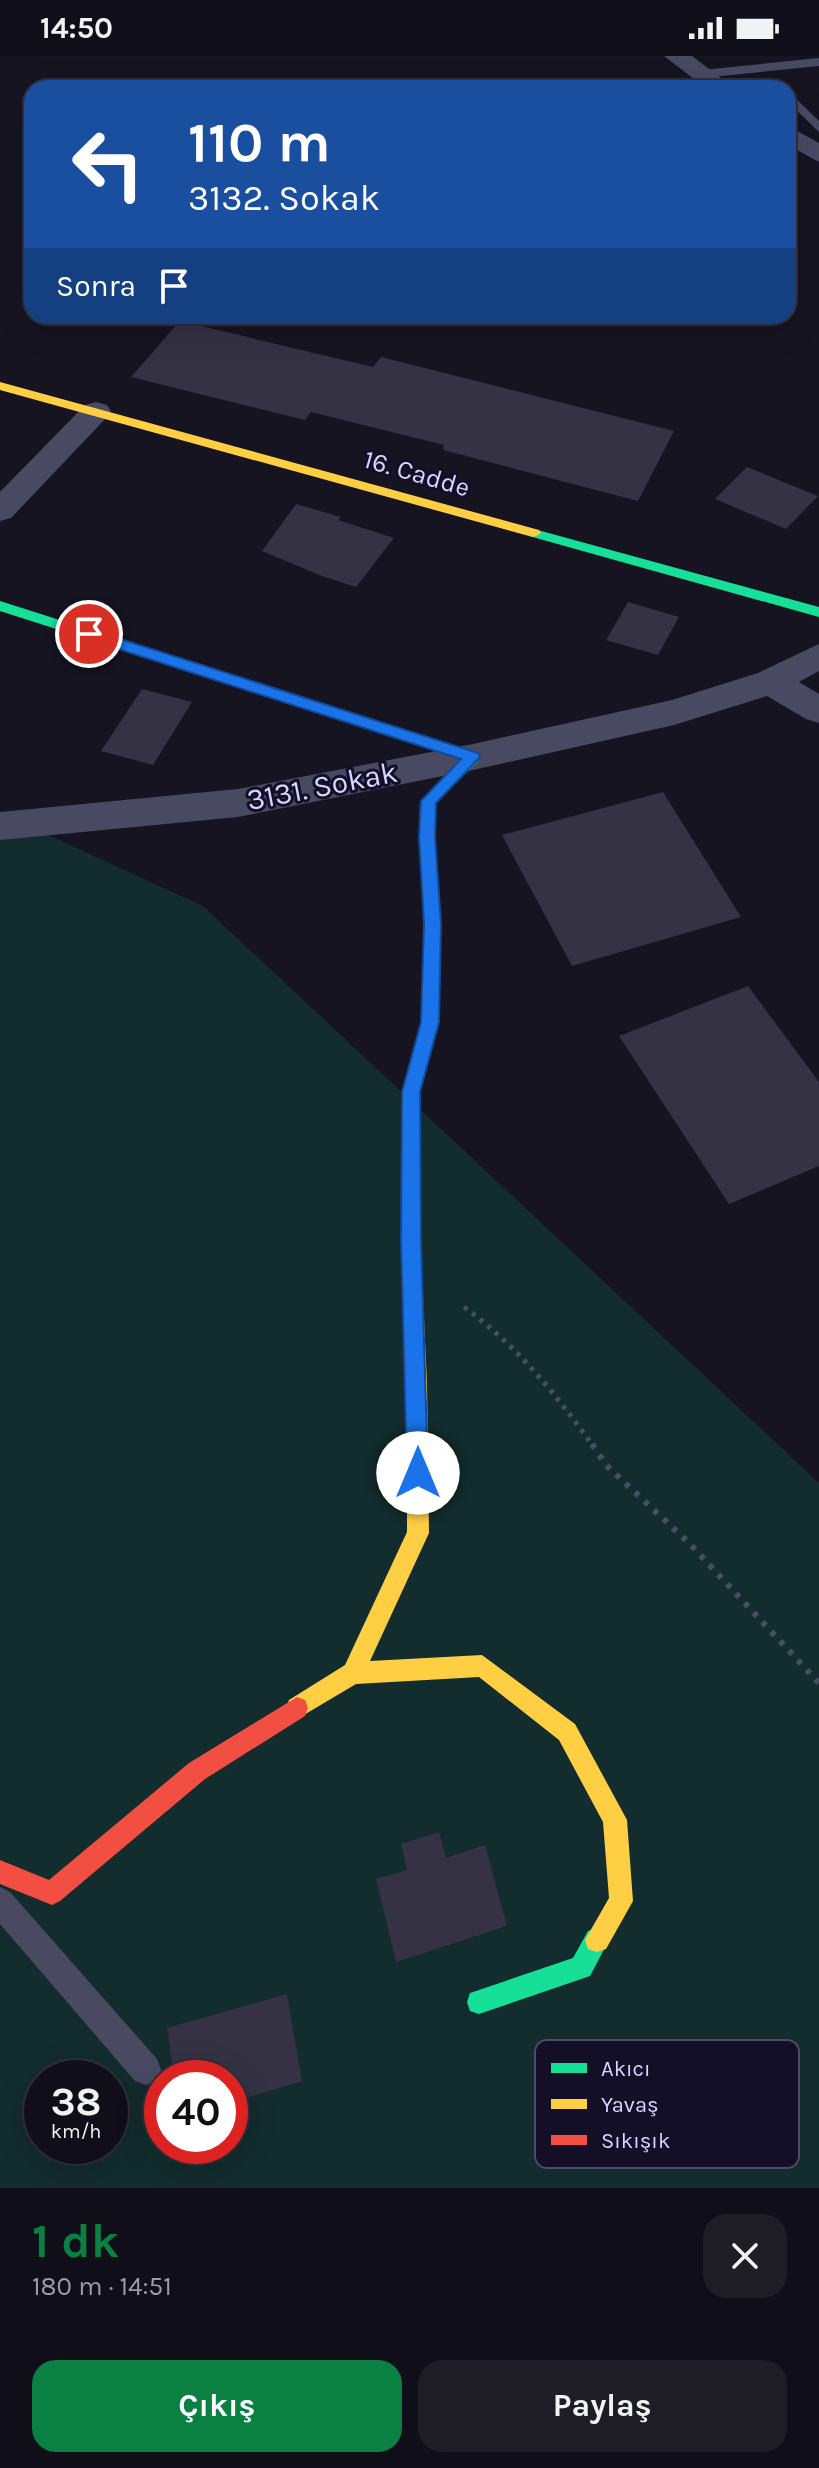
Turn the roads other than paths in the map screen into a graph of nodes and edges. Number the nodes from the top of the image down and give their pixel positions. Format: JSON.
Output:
{"nodes":[{"id":1,"x":676,"y":56,"type":"edge"},
{"id":2,"x":819,"y":62,"type":"edge"},
{"id":3,"x":711,"y":80,"type":"edge"},
{"id":4,"x":719,"y":80,"type":"edge"},
{"id":5,"x":796,"y":104,"type":"edge"},
{"id":6,"x":818,"y":127,"type":"edge"},
{"id":7,"x":796,"y":139,"type":"edge"},
{"id":8,"x":819,"y":154,"type":"edge"},
{"id":9,"x":0,"y":386,"type":"edge"},
{"id":10,"x":96,"y":411,"type":"junction"},
{"id":11,"x":0,"y":511,"type":"edge"},
{"id":12,"x":0,"y":606,"type":"edge"},
{"id":13,"x":819,"y":612,"type":"edge"},
{"id":14,"x":819,"y":656,"type":"edge"},
{"id":15,"x":771,"y":682,"type":"junction"},
{"id":16,"x":819,"y":710,"type":"edge"},
{"id":17,"x":473,"y":757,"type":"junction"},
{"id":18,"x":0,"y":826,"type":"edge"},
{"id":19,"x":353,"y":1673,"type":"junction"},
{"id":20,"x":0,"y":1872,"type":"edge"},
{"id":21,"x":0,"y":1902,"type":"edge"},
{"id":22,"x":479,"y":2002,"type":"dead end"},
{"id":23,"x":144,"y":2068,"type":"edge"}],
"edges":[{"from":1,"to":3,"type":"street"},
{"from":2,"to":4,"type":"lane"},
{"from":5,"to":6,"type":"lane"},
{"from":7,"to":8,"type":"street"},
{"from":9,"to":10,"type":"street","name":"16. Cadde"},
{"from":10,"to":11,"type":"street"},
{"from":10,"to":13,"type":"street","name":"16. Cadde"},
{"from":12,"to":17,"type":"street"},
{"from":14,"to":15,"type":"street","name":"3131. Sokak"},
{"from":15,"to":16,"type":"street"},
{"from":15,"to":17,"type":"street","name":"3131. Sokak"},
{"from":17,"to":18,"type":"street","name":"3131. Sokak"},
{"from":17,"to":19,"type":"street"},
{"from":19,"to":20,"type":"street"},
{"from":19,"to":22,"type":"street"},
{"from":21,"to":23,"type":"lane"}]}
